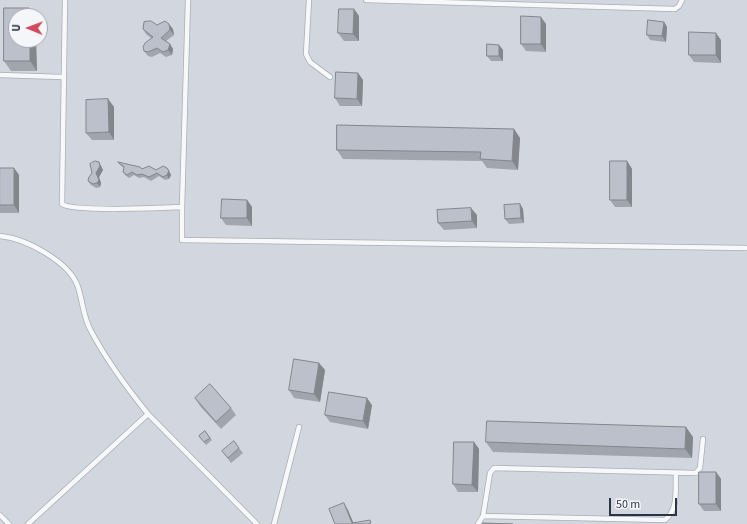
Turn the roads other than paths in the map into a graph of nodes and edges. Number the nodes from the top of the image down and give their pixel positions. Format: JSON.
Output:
{"nodes":[{"id":1,"x":66,"y":0,"type":"edge"},
{"id":2,"x":188,"y":0,"type":"edge"},
{"id":3,"x":309,"y":0,"type":"edge"},
{"id":4,"x":366,"y":0,"type":"edge"},
{"id":5,"x":682,"y":0,"type":"edge"},
{"id":6,"x":0,"y":74,"type":"edge"},
{"id":7,"x":63,"y":77,"type":"junction"},
{"id":8,"x":330,"y":77,"type":"dead end"},
{"id":9,"x":182,"y":207,"type":"junction"},
{"id":10,"x":0,"y":236,"type":"edge"},
{"id":11,"x":747,"y":248,"type":"edge"},
{"id":12,"x":148,"y":414,"type":"junction"},
{"id":13,"x":299,"y":427,"type":"dead end"},
{"id":14,"x":702,"y":439,"type":"dead end"},
{"id":15,"x":676,"y":473,"type":"junction"},
{"id":16,"x":0,"y":515,"type":"edge"},
{"id":17,"x":483,"y":516,"type":"junction"},
{"id":18,"x":9,"y":524,"type":"edge"},
{"id":19,"x":28,"y":524,"type":"edge"},
{"id":20,"x":258,"y":524,"type":"edge"},
{"id":21,"x":274,"y":524,"type":"edge"},
{"id":22,"x":478,"y":524,"type":"edge"}],
"edges":[{"from":1,"to":7,"type":"lane"},
{"from":2,"to":9,"type":"lane"},
{"from":3,"to":8,"type":"lane"},
{"from":4,"to":5,"type":"lane"},
{"from":6,"to":7,"type":"lane"},
{"from":7,"to":9,"type":"lane"},
{"from":9,"to":11,"type":"lane"},
{"from":10,"to":12,"type":"lane"},
{"from":12,"to":19,"type":"lane"},
{"from":12,"to":20,"type":"lane"},
{"from":13,"to":21,"type":"lane"},
{"from":14,"to":15,"type":"lane"},
{"from":15,"to":17,"type":"lane"},
{"from":15,"to":17,"type":"lane"},
{"from":16,"to":18,"type":"lane"},
{"from":17,"to":22,"type":"lane"}]}
